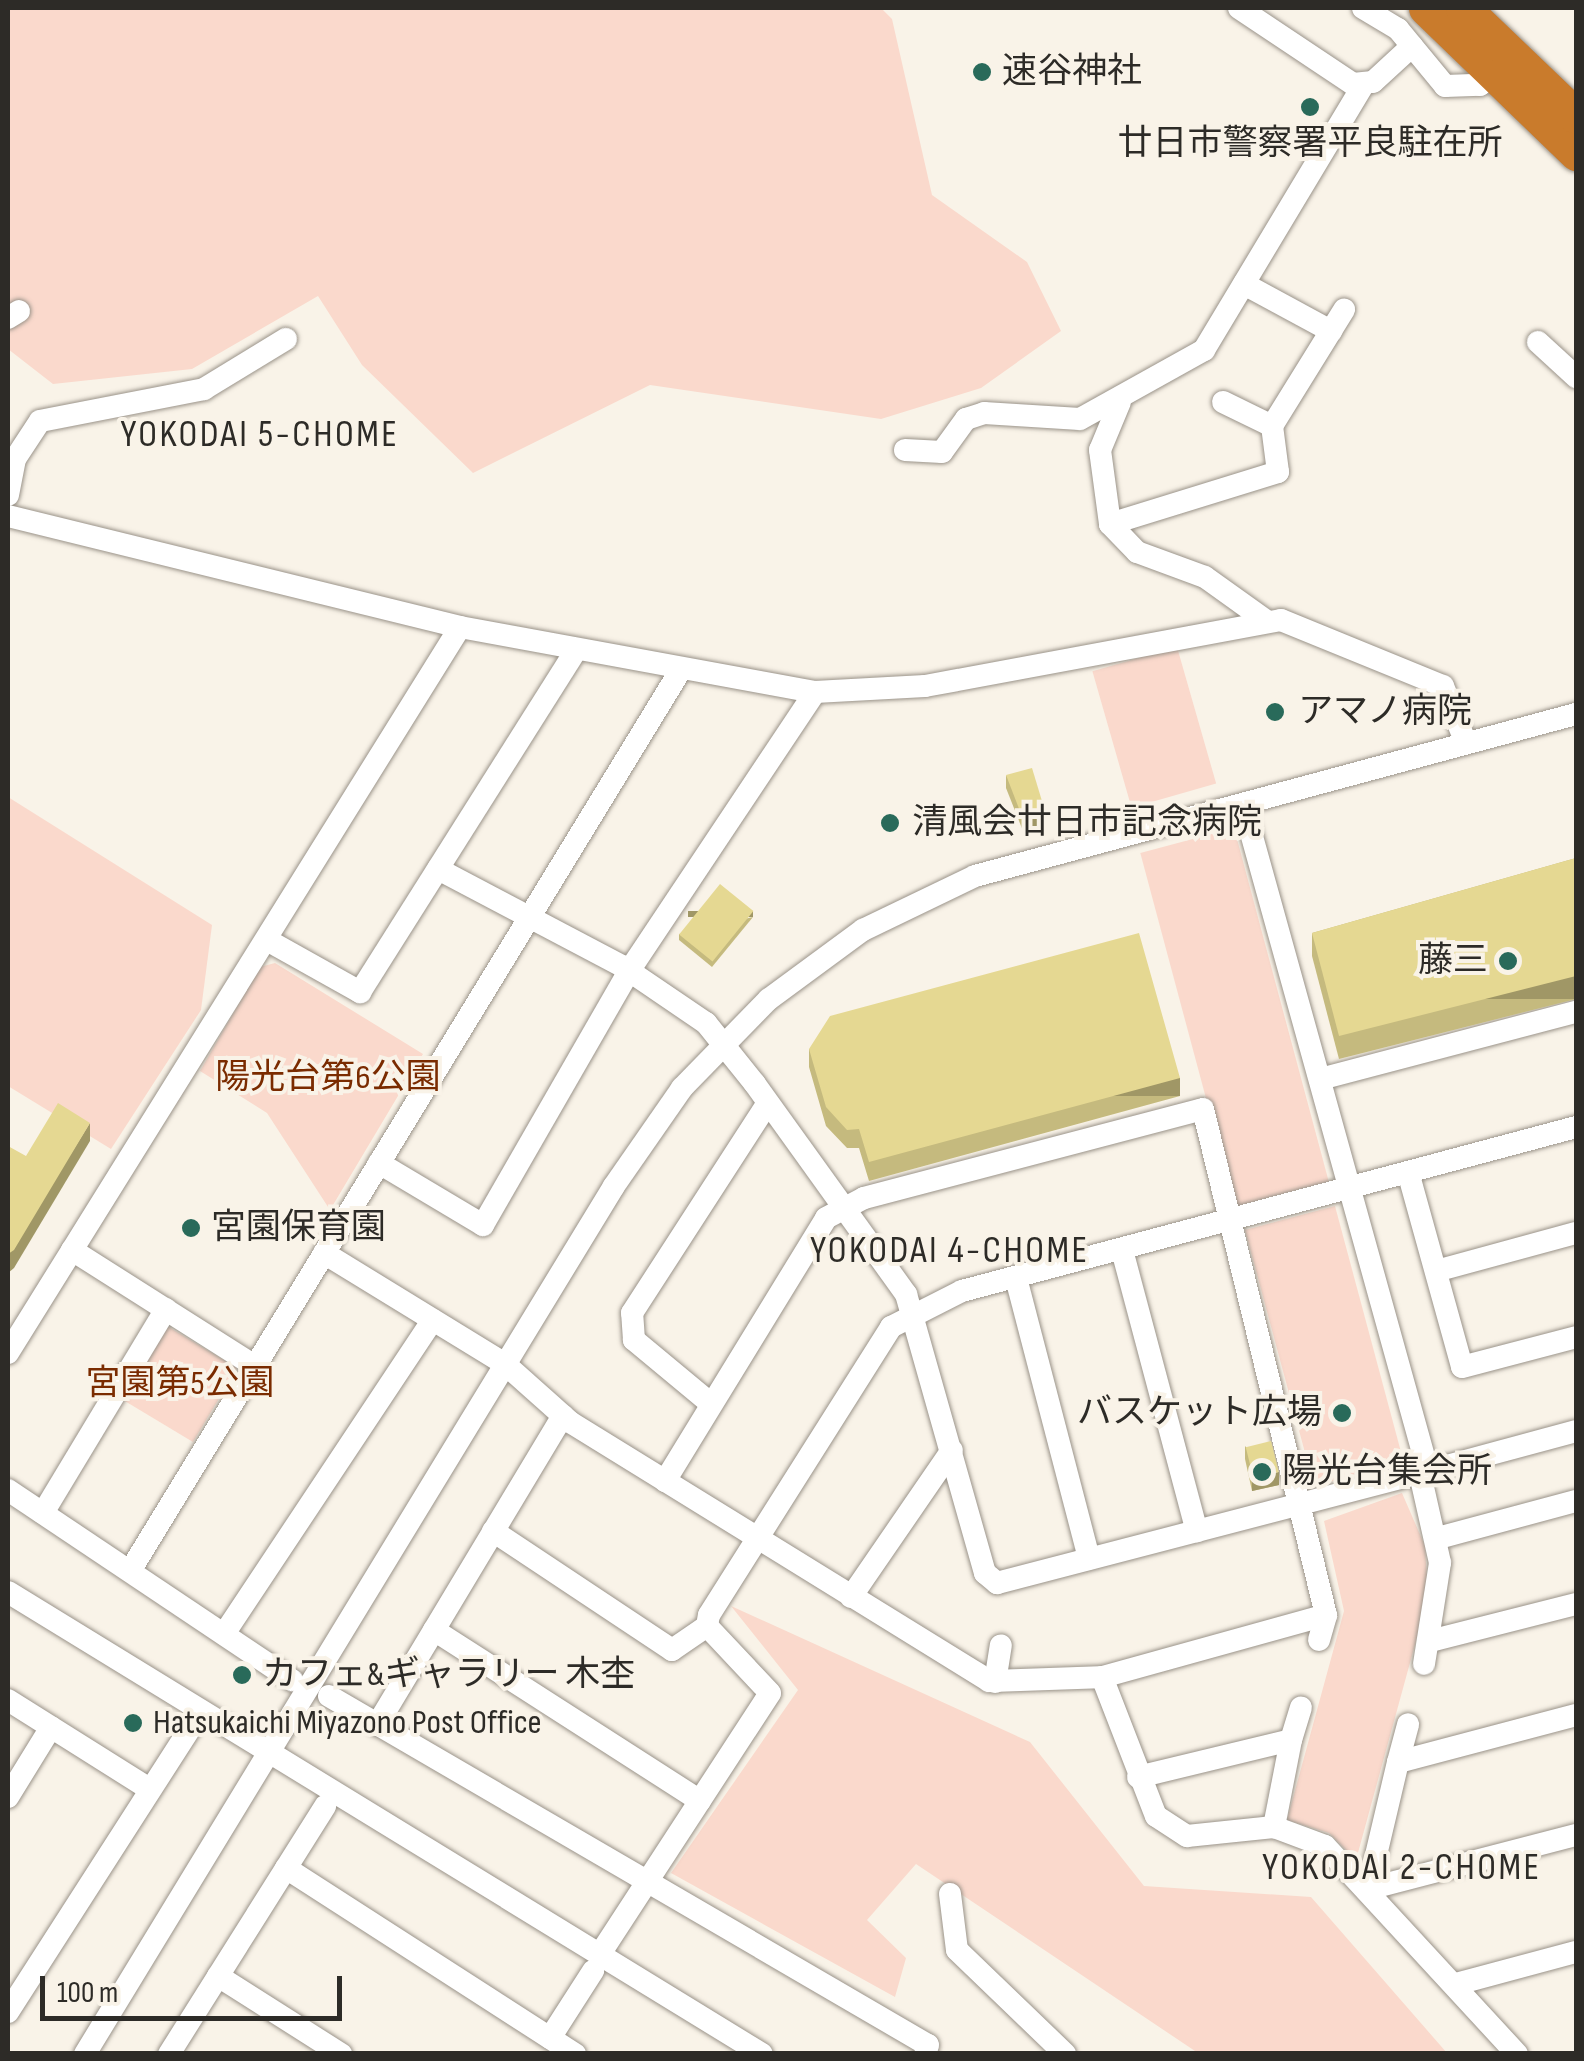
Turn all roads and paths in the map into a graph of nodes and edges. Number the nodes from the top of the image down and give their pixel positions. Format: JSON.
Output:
{"nodes":[{"id":1,"x":1239,"y":8,"type":"edge"},
{"id":2,"x":1363,"y":8,"type":"edge"},
{"id":3,"x":1426,"y":8,"type":"edge"},
{"id":4,"x":1463,"y":8,"type":"edge"},
{"id":5,"x":1412,"y":46,"type":"junction"},
{"id":6,"x":1504,"y":66,"type":"junction"},
{"id":7,"x":1363,"y":85,"type":"junction"},
{"id":8,"x":1576,"y":116,"type":"edge"},
{"id":9,"x":1576,"y":154,"type":"edge"},
{"id":10,"x":1244,"y":284,"type":"junction"},
{"id":11,"x":1344,"y":310,"type":"dead end"},
{"id":12,"x":1332,"y":331,"type":"junction"},
{"id":13,"x":286,"y":339,"type":"dead end"},
{"id":14,"x":1538,"y":342,"type":"dead end"},
{"id":15,"x":1576,"y":378,"type":"edge"},
{"id":16,"x":1120,"y":402,"type":"junction"},
{"id":17,"x":1223,"y":402,"type":"dead end"},
{"id":18,"x":1272,"y":426,"type":"junction"},
{"id":19,"x":905,"y":450,"type":"dead end"},
{"id":20,"x":12,"y":458,"type":"edge"},
{"id":21,"x":8,"y":495,"type":"edge"},
{"id":22,"x":8,"y":516,"type":"edge"},
{"id":23,"x":1110,"y":524,"type":"junction"},
{"id":24,"x":1265,"y":620,"type":"junction"},
{"id":25,"x":460,"y":627,"type":"junction"},
{"id":26,"x":576,"y":650,"type":"junction"},
{"id":27,"x":680,"y":670,"type":"junction"},
{"id":28,"x":816,"y":692,"type":"junction"},
{"id":29,"x":1576,"y":714,"type":"edge"},
{"id":30,"x":1466,"y":744,"type":"junction"},
{"id":31,"x":1243,"y":804,"type":"junction"},
{"id":32,"x":438,"y":869,"type":"junction"},
{"id":33,"x":529,"y":918,"type":"junction"},
{"id":34,"x":268,"y":940,"type":"junction"},
{"id":35,"x":629,"y":971,"type":"junction"},
{"id":36,"x":1576,"y":1012,"type":"edge"},
{"id":37,"x":722,"y":1042,"type":"junction"},
{"id":38,"x":1320,"y":1079,"type":"junction"},
{"id":39,"x":768,"y":1103,"type":"junction"},
{"id":40,"x":1576,"y":1127,"type":"edge"},
{"id":41,"x":379,"y":1163,"type":"junction"},
{"id":42,"x":1408,"y":1172,"type":"junction"},
{"id":43,"x":1349,"y":1187,"type":"junction"},
{"id":44,"x":844,"y":1208,"type":"junction"},
{"id":45,"x":1230,"y":1219,"type":"junction"},
{"id":46,"x":1576,"y":1232,"type":"edge"},
{"id":47,"x":72,"y":1250,"type":"junction"},
{"id":48,"x":1122,"y":1250,"type":"junction"},
{"id":49,"x":324,"y":1253,"type":"junction"},
{"id":50,"x":1436,"y":1270,"type":"junction"},
{"id":51,"x":1016,"y":1278,"type":"junction"},
{"id":52,"x":166,"y":1309,"type":"junction"},
{"id":53,"x":913,"y":1313,"type":"junction"},
{"id":54,"x":432,"y":1320,"type":"junction"},
{"id":55,"x":1576,"y":1337,"type":"edge"},
{"id":56,"x":8,"y":1353,"type":"edge"},
{"id":57,"x":505,"y":1364,"type":"junction"},
{"id":58,"x":255,"y":1366,"type":"junction"},
{"id":59,"x":710,"y":1403,"type":"junction"},
{"id":60,"x":563,"y":1416,"type":"junction"},
{"id":61,"x":1576,"y":1432,"type":"edge"},
{"id":62,"x":952,"y":1450,"type":"junction"},
{"id":63,"x":1424,"y":1473,"type":"junction"},
{"id":64,"x":664,"y":1481,"type":"junction"},
{"id":65,"x":8,"y":1490,"type":"edge"},
{"id":66,"x":1576,"y":1501,"type":"edge"},
{"id":67,"x":1300,"y":1505,"type":"junction"},
{"id":68,"x":43,"y":1514,"type":"junction"},
{"id":69,"x":493,"y":1531,"type":"junction"},
{"id":70,"x":1197,"y":1531,"type":"junction"},
{"id":71,"x":755,"y":1537,"type":"junction"},
{"id":72,"x":1438,"y":1538,"type":"junction"},
{"id":73,"x":1089,"y":1559,"type":"junction"},
{"id":74,"x":130,"y":1571,"type":"junction"},
{"id":75,"x":8,"y":1592,"type":"edge"},
{"id":76,"x":850,"y":1597,"type":"junction"},
{"id":77,"x":1576,"y":1604,"type":"edge"},
{"id":78,"x":1326,"y":1615,"type":"junction"},
{"id":79,"x":706,"y":1626,"type":"junction"},
{"id":80,"x":434,"y":1630,"type":"junction"},
{"id":81,"x":224,"y":1634,"type":"junction"},
{"id":82,"x":1319,"y":1640,"type":"dead end"},
{"id":83,"x":1001,"y":1645,"type":"dead end"},
{"id":84,"x":1102,"y":1676,"type":"junction"},
{"id":85,"x":292,"y":1680,"type":"dead end"},
{"id":86,"x":995,"y":1682,"type":"junction"},
{"id":87,"x":329,"y":1696,"type":"dead end"},
{"id":88,"x":8,"y":1700,"type":"edge"},
{"id":89,"x":1300,"y":1708,"type":"dead end"},
{"id":90,"x":1576,"y":1715,"type":"edge"},
{"id":91,"x":195,"y":1721,"type":"dead end"},
{"id":92,"x":377,"y":1724,"type":"junction"},
{"id":93,"x":1408,"y":1724,"type":"dead end"},
{"id":94,"x":51,"y":1727,"type":"junction"},
{"id":95,"x":1291,"y":1740,"type":"junction"},
{"id":96,"x":271,"y":1752,"type":"junction"},
{"id":97,"x":1398,"y":1762,"type":"junction"},
{"id":98,"x":1138,"y":1777,"type":"junction"},
{"id":99,"x":148,"y":1788,"type":"junction"},
{"id":100,"x":8,"y":1796,"type":"edge"},
{"id":101,"x":700,"y":1801,"type":"junction"},
{"id":102,"x":325,"y":1806,"type":"dead end"},
{"id":103,"x":1274,"y":1827,"type":"junction"},
{"id":104,"x":1576,"y":1835,"type":"edge"},
{"id":105,"x":286,"y":1868,"type":"junction"},
{"id":106,"x":646,"y":1884,"type":"junction"},
{"id":107,"x":1368,"y":1889,"type":"junction"},
{"id":108,"x":950,"y":1894,"type":"dead end"},
{"id":109,"x":1576,"y":1952,"type":"edge"},
{"id":110,"x":596,"y":1963,"type":"junction"},
{"id":111,"x":218,"y":1976,"type":"junction"},
{"id":112,"x":1460,"y":1983,"type":"junction"},
{"id":113,"x":8,"y":2012,"type":"edge"},
{"id":114,"x":550,"y":2038,"type":"junction"},
{"id":115,"x":85,"y":2054,"type":"edge"},
{"id":116,"x":170,"y":2054,"type":"edge"},
{"id":117,"x":341,"y":2054,"type":"edge"},
{"id":118,"x":575,"y":2054,"type":"edge"},
{"id":119,"x":762,"y":2054,"type":"edge"},
{"id":120,"x":924,"y":2054,"type":"edge"},
{"id":121,"x":1064,"y":2054,"type":"edge"},
{"id":122,"x":1517,"y":2054,"type":"edge"}],
"edges":[{"from":1,"to":7,"type":"street"},
{"from":2,"to":5,"type":"street"},
{"from":3,"to":6,"type":"highway"},
{"from":4,"to":6,"type":"highway"},
{"from":5,"to":6,"type":"street"},
{"from":5,"to":7,"type":"street"},
{"from":6,"to":8,"type":"highway"},
{"from":6,"to":9,"type":"highway"},
{"from":7,"to":10,"type":"street"},
{"from":10,"to":12,"type":"street"},
{"from":10,"to":16,"type":"street"},
{"from":11,"to":12,"type":"street"},
{"from":12,"to":18,"type":"street"},
{"from":13,"to":20,"type":"street"},
{"from":14,"to":15,"type":"street"},
{"from":16,"to":19,"type":"street"},
{"from":16,"to":23,"type":"street"},
{"from":17,"to":18,"type":"street"},
{"from":18,"to":23,"type":"street"},
{"from":20,"to":21,"type":"street"},
{"from":22,"to":25,"type":"street"},
{"from":23,"to":24,"type":"street"},
{"from":24,"to":28,"type":"street"},
{"from":24,"to":30,"type":"street"},
{"from":25,"to":26,"type":"street"},
{"from":25,"to":34,"type":"street"},
{"from":26,"to":27,"type":"street"},
{"from":26,"to":32,"type":"street"},
{"from":27,"to":28,"type":"street"},
{"from":27,"to":33,"type":"street"},
{"from":28,"to":35,"type":"street"},
{"from":29,"to":30,"type":"street"},
{"from":30,"to":31,"type":"street"},
{"from":31,"to":37,"type":"street"},
{"from":31,"to":38,"type":"street"},
{"from":32,"to":33,"type":"street"},
{"from":32,"to":34,"type":"street"},
{"from":33,"to":35,"type":"street"},
{"from":33,"to":41,"type":"street"},
{"from":34,"to":47,"type":"street"},
{"from":35,"to":37,"type":"street"},
{"from":35,"to":41,"type":"street"},
{"from":36,"to":38,"type":"street"},
{"from":37,"to":39,"type":"street"},
{"from":37,"to":57,"type":"street"},
{"from":38,"to":43,"type":"street"},
{"from":39,"to":44,"type":"street"},
{"from":39,"to":59,"type":"street"},
{"from":40,"to":42,"type":"street"},
{"from":41,"to":49,"type":"street"},
{"from":42,"to":43,"type":"street"},
{"from":42,"to":50,"type":"street"},
{"from":43,"to":45,"type":"street"},
{"from":43,"to":63,"type":"street"},
{"from":44,"to":45,"type":"street"},
{"from":44,"to":53,"type":"street"},
{"from":44,"to":59,"type":"street"},
{"from":45,"to":48,"type":"street"},
{"from":45,"to":67,"type":"street"},
{"from":46,"to":50,"type":"street"},
{"from":47,"to":52,"type":"street"},
{"from":47,"to":56,"type":"street"},
{"from":48,"to":51,"type":"street"},
{"from":48,"to":70,"type":"street"},
{"from":49,"to":54,"type":"street"},
{"from":49,"to":58,"type":"street"},
{"from":50,"to":55,"type":"street"},
{"from":51,"to":53,"type":"street"},
{"from":51,"to":73,"type":"street"},
{"from":52,"to":58,"type":"street"},
{"from":52,"to":68,"type":"street"},
{"from":53,"to":62,"type":"street"},
{"from":53,"to":71,"type":"street"},
{"from":54,"to":57,"type":"street"},
{"from":54,"to":81,"type":"street"},
{"from":57,"to":60,"type":"street"},
{"from":57,"to":96,"type":"street"},
{"from":58,"to":74,"type":"street"},
{"from":59,"to":64,"type":"street"},
{"from":60,"to":64,"type":"street"},
{"from":60,"to":69,"type":"street"},
{"from":61,"to":63,"type":"street"},
{"from":62,"to":73,"type":"street"},
{"from":62,"to":76,"type":"street"},
{"from":63,"to":67,"type":"street"},
{"from":63,"to":72,"type":"street"},
{"from":64,"to":71,"type":"street"},
{"from":65,"to":68,"type":"street"},
{"from":66,"to":72,"type":"street"},
{"from":67,"to":70,"type":"street"},
{"from":67,"to":78,"type":"street"},
{"from":68,"to":74,"type":"street"},
{"from":69,"to":79,"type":"street"},
{"from":69,"to":80,"type":"street"},
{"from":70,"to":73,"type":"street"},
{"from":71,"to":76,"type":"street"},
{"from":71,"to":79,"type":"street"},
{"from":72,"to":77,"type":"street"},
{"from":74,"to":81,"type":"street"},
{"from":75,"to":96,"type":"street"},
{"from":76,"to":86,"type":"street"},
{"from":78,"to":82,"type":"street"},
{"from":78,"to":84,"type":"street"},
{"from":79,"to":101,"type":"street"},
{"from":80,"to":92,"type":"street"},
{"from":80,"to":101,"type":"street"},
{"from":81,"to":85,"type":"street"},
{"from":83,"to":86,"type":"street"},
{"from":84,"to":86,"type":"street"},
{"from":84,"to":98,"type":"street"},
{"from":87,"to":92,"type":"street"},
{"from":88,"to":94,"type":"street"},
{"from":89,"to":95,"type":"street"},
{"from":90,"to":97,"type":"street"},
{"from":91,"to":99,"type":"street"},
{"from":92,"to":106,"type":"street"},
{"from":93,"to":97,"type":"street"},
{"from":94,"to":99,"type":"street"},
{"from":94,"to":100,"type":"street"},
{"from":95,"to":98,"type":"street"},
{"from":95,"to":103,"type":"street"},
{"from":96,"to":110,"type":"street"},
{"from":96,"to":115,"type":"street"},
{"from":97,"to":107,"type":"street"},
{"from":98,"to":103,"type":"street"},
{"from":99,"to":113,"type":"street"},
{"from":101,"to":106,"type":"street"},
{"from":102,"to":105,"type":"street"},
{"from":103,"to":107,"type":"street"},
{"from":104,"to":107,"type":"street"},
{"from":105,"to":111,"type":"street"},
{"from":105,"to":114,"type":"street"},
{"from":106,"to":110,"type":"street"},
{"from":106,"to":120,"type":"street"},
{"from":107,"to":112,"type":"street"},
{"from":108,"to":121,"type":"street"},
{"from":109,"to":112,"type":"street"},
{"from":110,"to":114,"type":"street"},
{"from":110,"to":119,"type":"street"},
{"from":111,"to":116,"type":"street"},
{"from":111,"to":117,"type":"street"},
{"from":112,"to":122,"type":"street"},
{"from":114,"to":118,"type":"street"}]}
